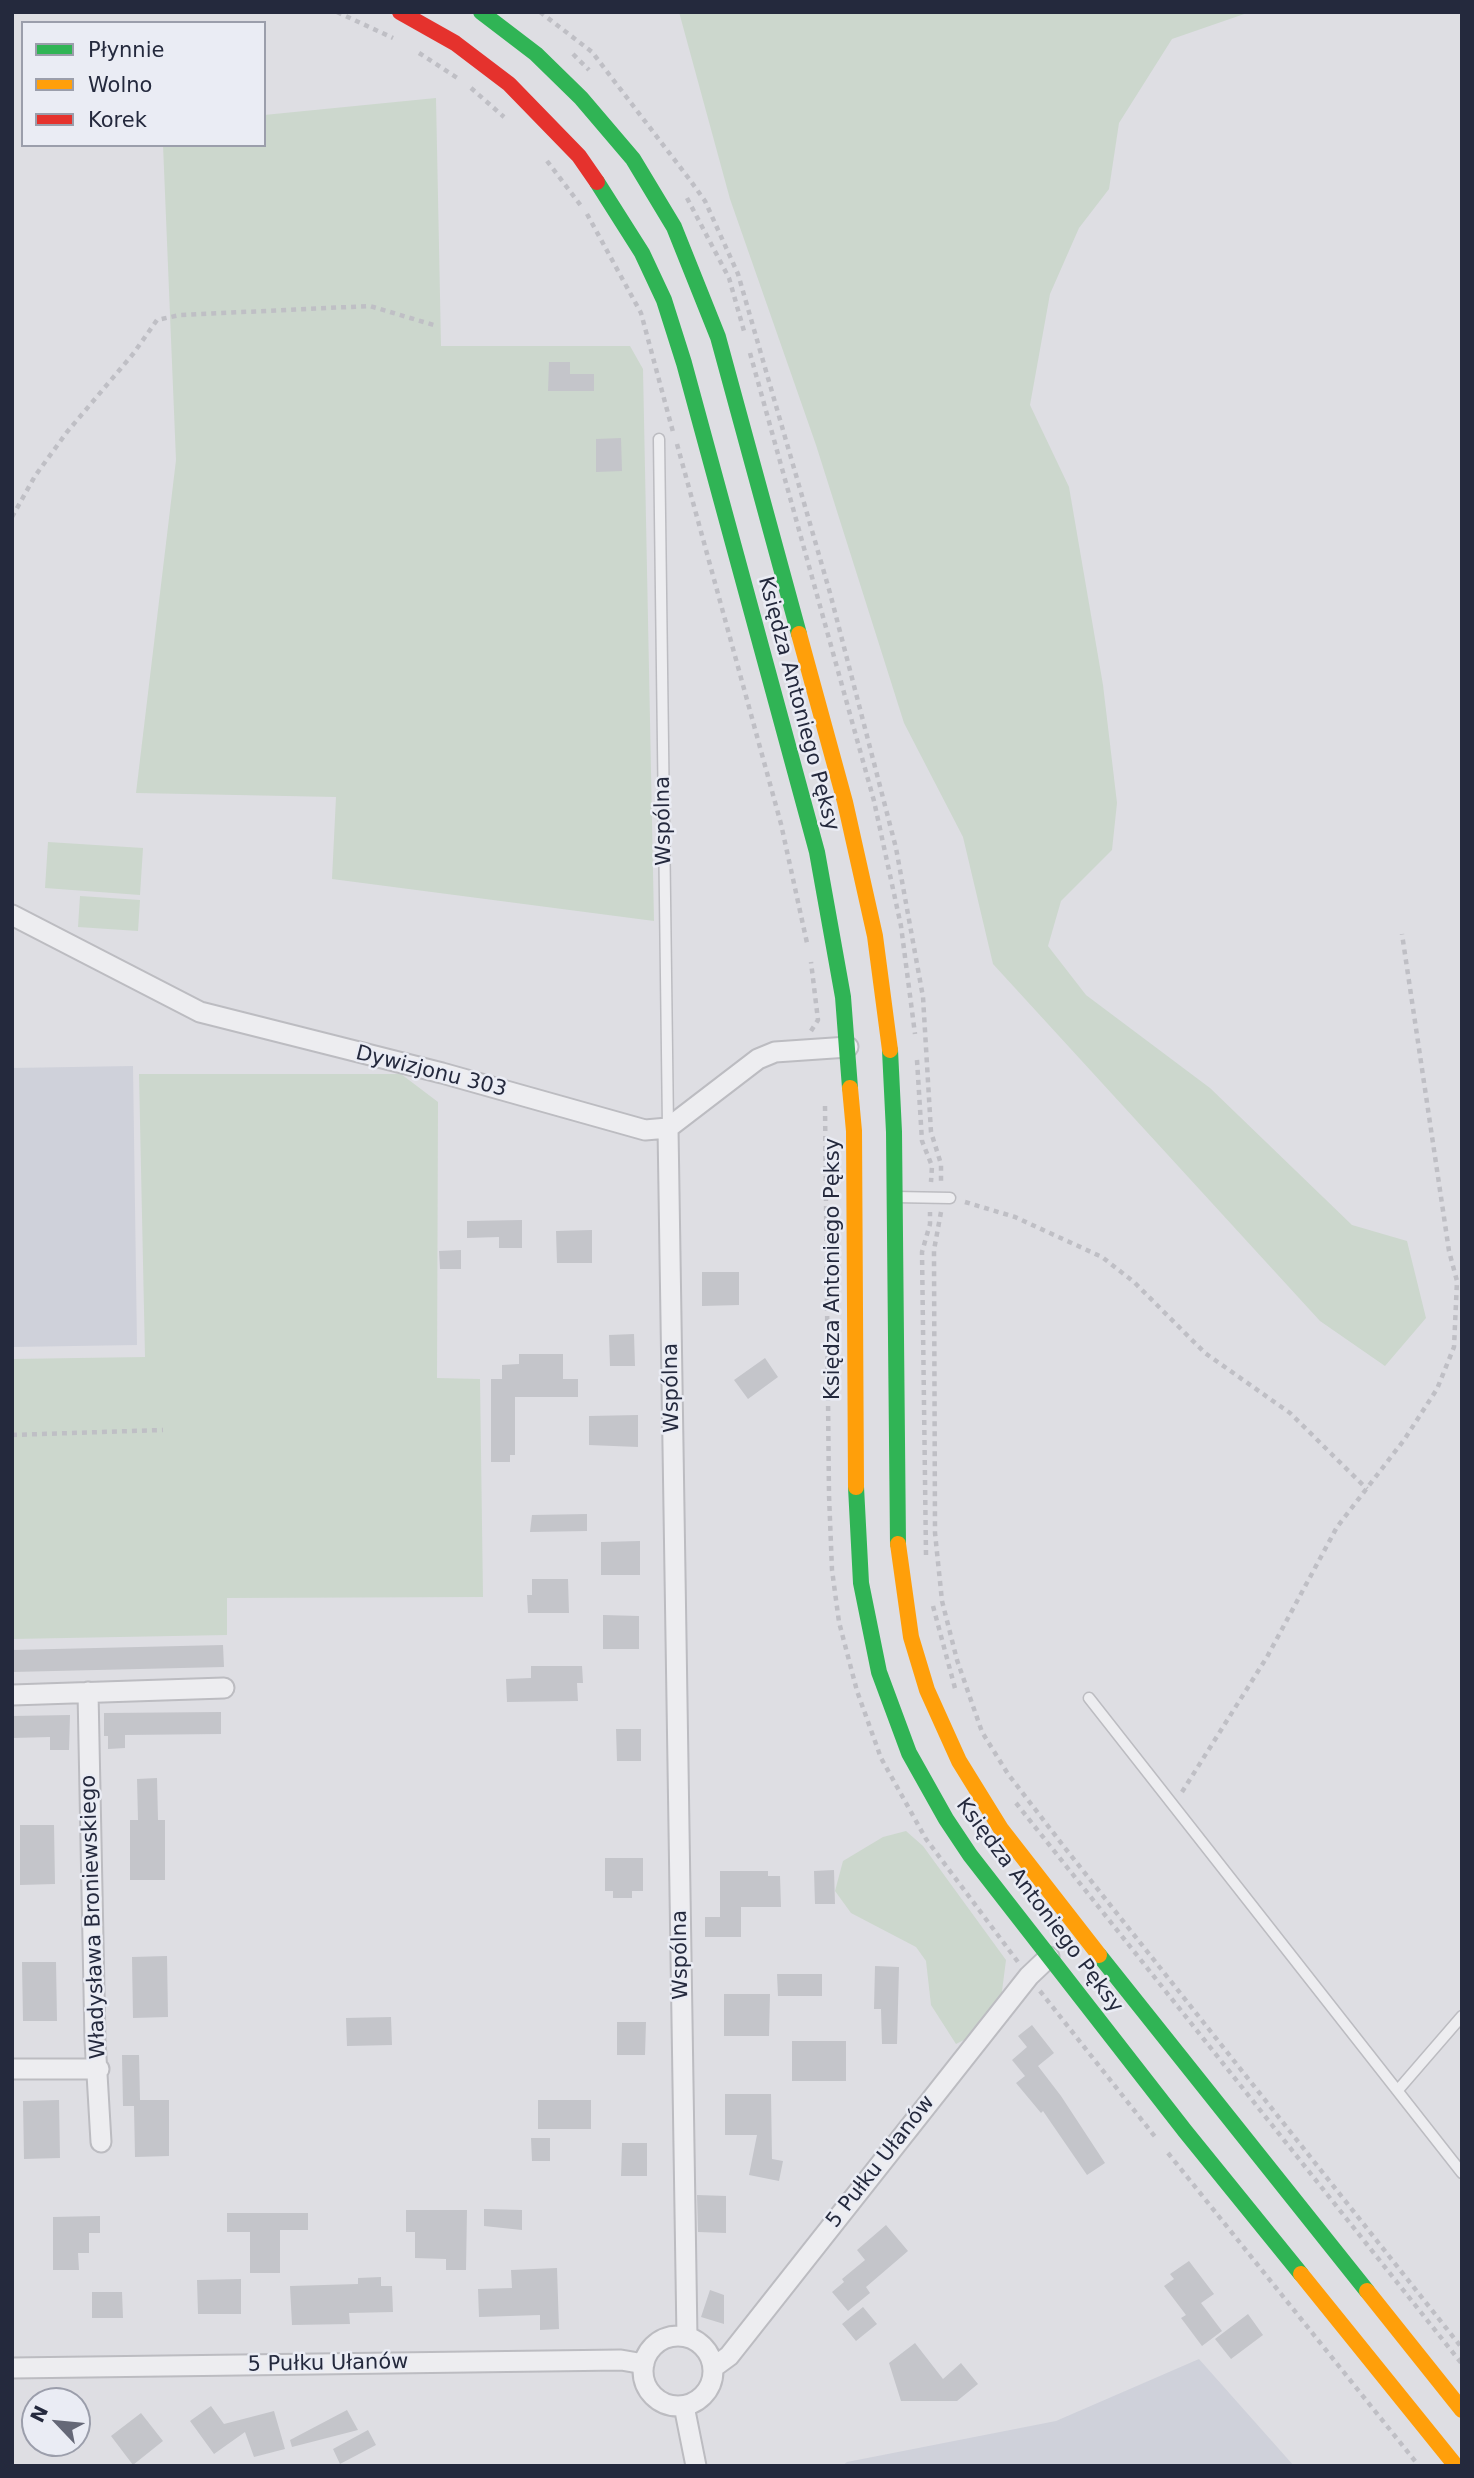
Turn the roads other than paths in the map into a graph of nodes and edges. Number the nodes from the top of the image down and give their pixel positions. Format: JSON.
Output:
{"nodes":[{"id":1,"x":400,"y":12,"type":"edge"},
{"id":2,"x":481,"y":12,"type":"edge"},
{"id":3,"x":659,"y":439,"type":"dead end"},
{"id":4,"x":12,"y":915,"type":"edge"},
{"id":5,"x":848,"y":1047,"type":"junction"},
{"id":6,"x":667,"y":1128,"type":"junction"},
{"id":7,"x":894,"y":1197,"type":"junction"},
{"id":8,"x":950,"y":1198,"type":"road end"},
{"id":9,"x":224,"y":1688,"type":"dead end"},
{"id":10,"x":88,"y":1692,"type":"junction"},
{"id":11,"x":12,"y":1695,"type":"edge"},
{"id":12,"x":1089,"y":1698,"type":"dead end"},
{"id":13,"x":1049,"y":1957,"type":"junction"},
{"id":14,"x":1462,"y":2017,"type":"edge"},
{"id":15,"x":12,"y":2069,"type":"edge"},
{"id":16,"x":99,"y":2069,"type":"junction"},
{"id":17,"x":1398,"y":2090,"type":"junction"},
{"id":18,"x":101,"y":2142,"type":"dead end"},
{"id":19,"x":1462,"y":2174,"type":"edge"},
{"id":20,"x":687,"y":2337,"type":"junction"},
{"id":21,"x":643,"y":2364,"type":"junction"},
{"id":22,"x":714,"y":2367,"type":"junction"},
{"id":23,"x":12,"y":2368,"type":"edge"},
{"id":24,"x":684,"y":2406,"type":"junction"},
{"id":25,"x":1462,"y":2410,"type":"edge"},
{"id":26,"x":696,"y":2466,"type":"edge"},
{"id":27,"x":1456,"y":2466,"type":"edge"}],
"edges":[{"from":1,"to":5,"type":"main road","name":"Księdza Antoniego Pęksy"},
{"from":2,"to":7,"type":"main road","name":"Księdza Antoniego Pęksy"},
{"from":3,"to":6,"type":"lane","name":"Wspólna"},
{"from":4,"to":6,"type":"street","name":"Dywizjonu 303"},
{"from":5,"to":6,"type":"street"},
{"from":5,"to":13,"type":"main road","name":"Księdza Antoniego Pęksy"},
{"from":6,"to":20,"type":"street","name":"Wspólna"},
{"from":7,"to":8,"type":"lane"},
{"from":7,"to":25,"type":"main road","name":"Księdza Antoniego Pęksy"},
{"from":9,"to":10,"type":"street"},
{"from":10,"to":11,"type":"street"},
{"from":10,"to":16,"type":"street","name":"Władysława Broniewskiego"},
{"from":12,"to":17,"type":"lane"},
{"from":13,"to":22,"type":"street","name":"5 Pułku Ułanów"},
{"from":13,"to":27,"type":"main road","name":"Księdza Antoniego Pęksy"},
{"from":14,"to":17,"type":"lane"},
{"from":15,"to":16,"type":"street"},
{"from":16,"to":18,"type":"street","name":"Władysława Broniewskiego"},
{"from":17,"to":19,"type":"lane"},
{"from":20,"to":21,"type":"street"},
{"from":20,"to":22,"type":"street"},
{"from":21,"to":23,"type":"street","name":"5 Pułku Ułanów"},
{"from":21,"to":24,"type":"street"},
{"from":22,"to":24,"type":"street"},
{"from":24,"to":26,"type":"street"}]}
